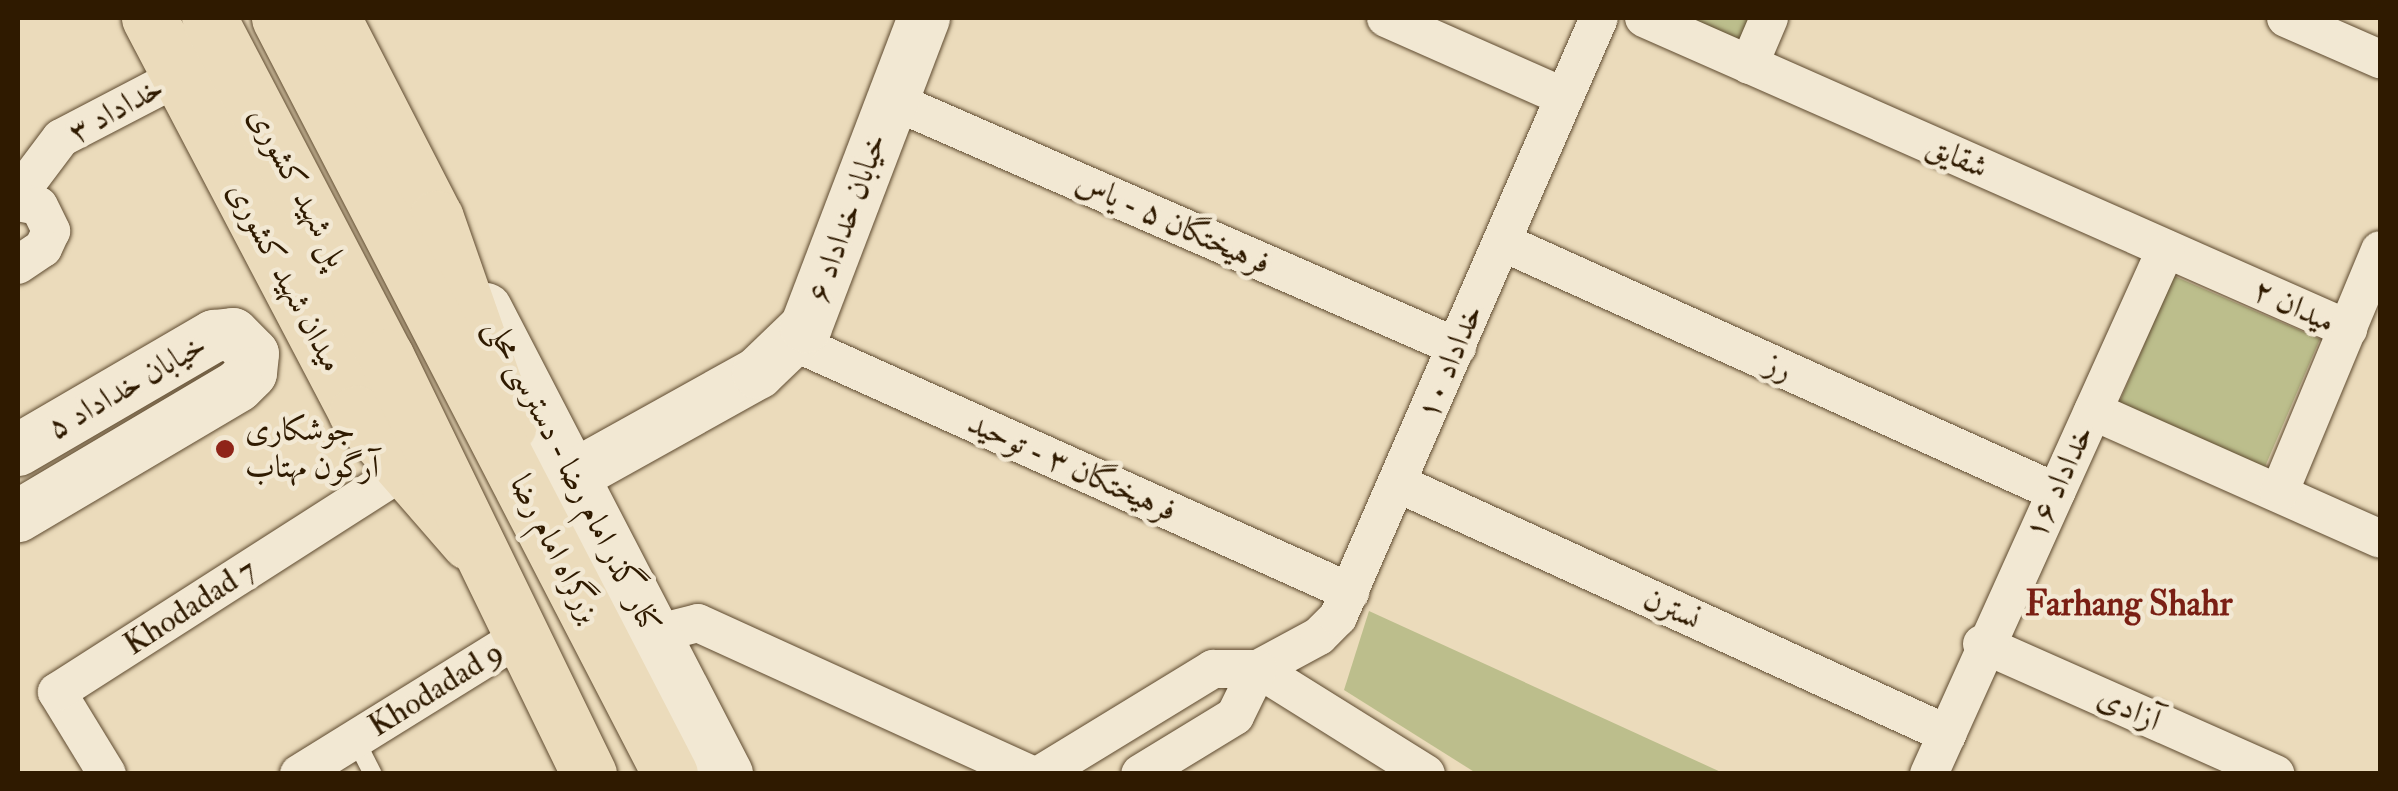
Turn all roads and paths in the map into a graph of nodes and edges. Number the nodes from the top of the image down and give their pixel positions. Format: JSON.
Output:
{"nodes":[{"id":1,"x":149,"y":18,"type":"edge"},
{"id":2,"x":209,"y":18,"type":"edge"},
{"id":3,"x":279,"y":18,"type":"edge"},
{"id":4,"x":332,"y":18,"type":"edge"},
{"id":5,"x":1386,"y":18,"type":"edge"},
{"id":6,"x":1599,"y":18,"type":"edge"},
{"id":7,"x":1644,"y":18,"type":"edge"},
{"id":8,"x":1770,"y":18,"type":"edge"},
{"id":9,"x":2286,"y":18,"type":"edge"},
{"id":10,"x":910,"y":26,"type":"edge"},
{"id":11,"x":2380,"y":59,"type":"edge"},
{"id":12,"x":1749,"y":65,"type":"junction"},
{"id":13,"x":180,"y":76,"type":"junction"},
{"id":14,"x":1564,"y":97,"type":"junction"},
{"id":15,"x":889,"y":99,"type":"junction"},
{"id":16,"x":418,"y":178,"type":"junction"},
{"id":17,"x":18,"y":198,"type":"edge"},
{"id":18,"x":1502,"y":242,"type":"junction"},
{"id":19,"x":2166,"y":249,"type":"junction"},
{"id":20,"x":2380,"y":250,"type":"edge"},
{"id":21,"x":18,"y":264,"type":"edge"},
{"id":22,"x":440,"y":326,"type":"joint"},
{"id":23,"x":2348,"y":329,"type":"junction"},
{"id":24,"x":794,"y":342,"type":"junction"},
{"id":25,"x":1456,"y":346,"type":"junction"},
{"id":26,"x":386,"y":356,"type":"joint"},
{"id":27,"x":335,"y":373,"type":"junction"},
{"id":28,"x":238,"y":386,"type":"junction"},
{"id":29,"x":2093,"y":411,"type":"junction"},
{"id":30,"x":18,"y":450,"type":"edge"},
{"id":31,"x":404,"y":470,"type":"junction"},
{"id":32,"x":574,"y":476,"type":"junction"},
{"id":33,"x":1398,"y":483,"type":"junction"},
{"id":34,"x":2056,"y":492,"type":"junction"},
{"id":35,"x":2279,"y":494,"type":"junction"},
{"id":36,"x":18,"y":516,"type":"edge"},
{"id":37,"x":549,"y":537,"type":"junction"},
{"id":38,"x":2380,"y":540,"type":"edge"},
{"id":39,"x":487,"y":564,"type":"junction"},
{"id":40,"x":1350,"y":592,"type":"junction"},
{"id":41,"x":655,"y":634,"type":"junction"},
{"id":42,"x":522,"y":636,"type":"junction"},
{"id":43,"x":1982,"y":644,"type":"junction"},
{"id":44,"x":1258,"y":669,"type":"junction"},
{"id":45,"x":1947,"y":734,"type":"junction"},
{"id":46,"x":354,"y":739,"type":"junction"},
{"id":47,"x":668,"y":767,"type":"edge"},
{"id":48,"x":107,"y":774,"type":"edge"},
{"id":49,"x":299,"y":774,"type":"edge"},
{"id":50,"x":373,"y":774,"type":"edge"},
{"id":51,"x":588,"y":774,"type":"edge"},
{"id":52,"x":727,"y":774,"type":"edge"},
{"id":53,"x":1030,"y":774,"type":"edge"},
{"id":54,"x":1041,"y":774,"type":"edge"},
{"id":55,"x":1140,"y":774,"type":"edge"},
{"id":56,"x":1426,"y":774,"type":"edge"},
{"id":57,"x":1929,"y":774,"type":"edge"},
{"id":58,"x":2276,"y":774,"type":"edge"}],
"edges":[{"from":1,"to":13,"type":"main road","name":"میدان شهید کشوری"},
{"from":2,"to":26,"type":"main road","name":"پل شهید کشوری"},
{"from":3,"to":22,"type":"main road","name":"پل شهید کشوری"},
{"from":4,"to":16,"type":"main road"},
{"from":5,"to":14,"type":"street"},
{"from":6,"to":14,"type":"street","name":"خداداد ۱۰"},
{"from":7,"to":12,"type":"street","name":"شقایق"},
{"from":8,"to":12,"type":"street"},
{"from":9,"to":11,"type":"street"},
{"from":10,"to":15,"type":"main road","name":"خیابان خداداد ۶"},
{"from":12,"to":19,"type":"street","name":"شقایق"},
{"from":13,"to":17,"type":"street","name":"خداداد ۳"},
{"from":13,"to":27,"type":"main road","name":"میدان شهید کشوری"},
{"from":14,"to":18,"type":"street","name":"خداداد ۱۰"},
{"from":15,"to":24,"type":"main road","name":"خیابان خداداد ۶"},
{"from":15,"to":25,"type":"street","name":"فرهیختگان ۵ - یاس"},
{"from":16,"to":32,"type":"main road","name":"کنار گذر امام رضا - دسترسی محلی"},
{"from":16,"to":37,"type":"main road"},
{"from":17,"to":21,"type":"street","name":"خداداد ۳"},
{"from":18,"to":25,"type":"street","name":"خداداد ۱۰"},
{"from":18,"to":34,"type":"street","name":"رز"},
{"from":19,"to":23,"type":"street","name":"میدان ۲"},
{"from":19,"to":29,"type":"street"},
{"from":20,"to":23,"type":"street"},
{"from":22,"to":37,"type":"main road","name":"بزرگراه امام رضا"},
{"from":23,"to":35,"type":"street","name":"میدان ۲"},
{"from":24,"to":32,"type":"main road","name":"خیابان خداداد ۶"},
{"from":24,"to":40,"type":"street","name":"فرهیختگان ۳ - توحید"},
{"from":25,"to":33,"type":"street","name":"خداداد ۱۰"},
{"from":26,"to":39,"type":"main road","name":"بزرگراه امام رضا"},
{"from":27,"to":28,"type":"main road","name":"خیابان خداداد ۵"},
{"from":27,"to":31,"type":"main road","name":"میدان شهید کشوری"},
{"from":28,"to":30,"type":"main road","name":"خیابان خداداد ۵"},
{"from":28,"to":36,"type":"main road","name":"خیابان خداداد ۵"},
{"from":29,"to":34,"type":"street","name":"خداداد ۱۶"},
{"from":29,"to":35,"type":"street"},
{"from":31,"to":39,"type":"main road","name":"میدان شهید کشوری"},
{"from":31,"to":48,"type":"street","name":"Khodadad 7"},
{"from":32,"to":41,"type":"main road","name":"کنار گذر امام رضا - دسترسی محلی"},
{"from":33,"to":40,"type":"street","name":"خداداد ۱۰"},
{"from":33,"to":45,"type":"street","name":"نسترن"},
{"from":34,"to":43,"type":"street","name":"خداداد ۱۶"},
{"from":35,"to":38,"type":"street"},
{"from":37,"to":47,"type":"main road","name":"بزرگراه امام رضا"},
{"from":39,"to":42,"type":"main road","name":"بزرگراه امام رضا"},
{"from":40,"to":44,"type":"street","name":"خداداد ۱۰"},
{"from":41,"to":52,"type":"main road","name":"کنار گذر امام رضا - دسترسی محلی"},
{"from":41,"to":53,"type":"street"},
{"from":42,"to":46,"type":"street","name":"Khodadad 9"},
{"from":42,"to":51,"type":"main road","name":"بزرگراه امام رضا"},
{"from":43,"to":45,"type":"street","name":"خداداد ۱۶"},
{"from":43,"to":58,"type":"street","name":"آزادی"},
{"from":44,"to":54,"type":"street","name":"خداداد ۱۰"},
{"from":44,"to":55,"type":"street"},
{"from":44,"to":56,"type":"street"},
{"from":45,"to":57,"type":"street","name":"خداداد ۱۶"},
{"from":46,"to":49,"type":"street","name":"Khodadad 9"},
{"from":46,"to":50,"type":"lane"}]}
